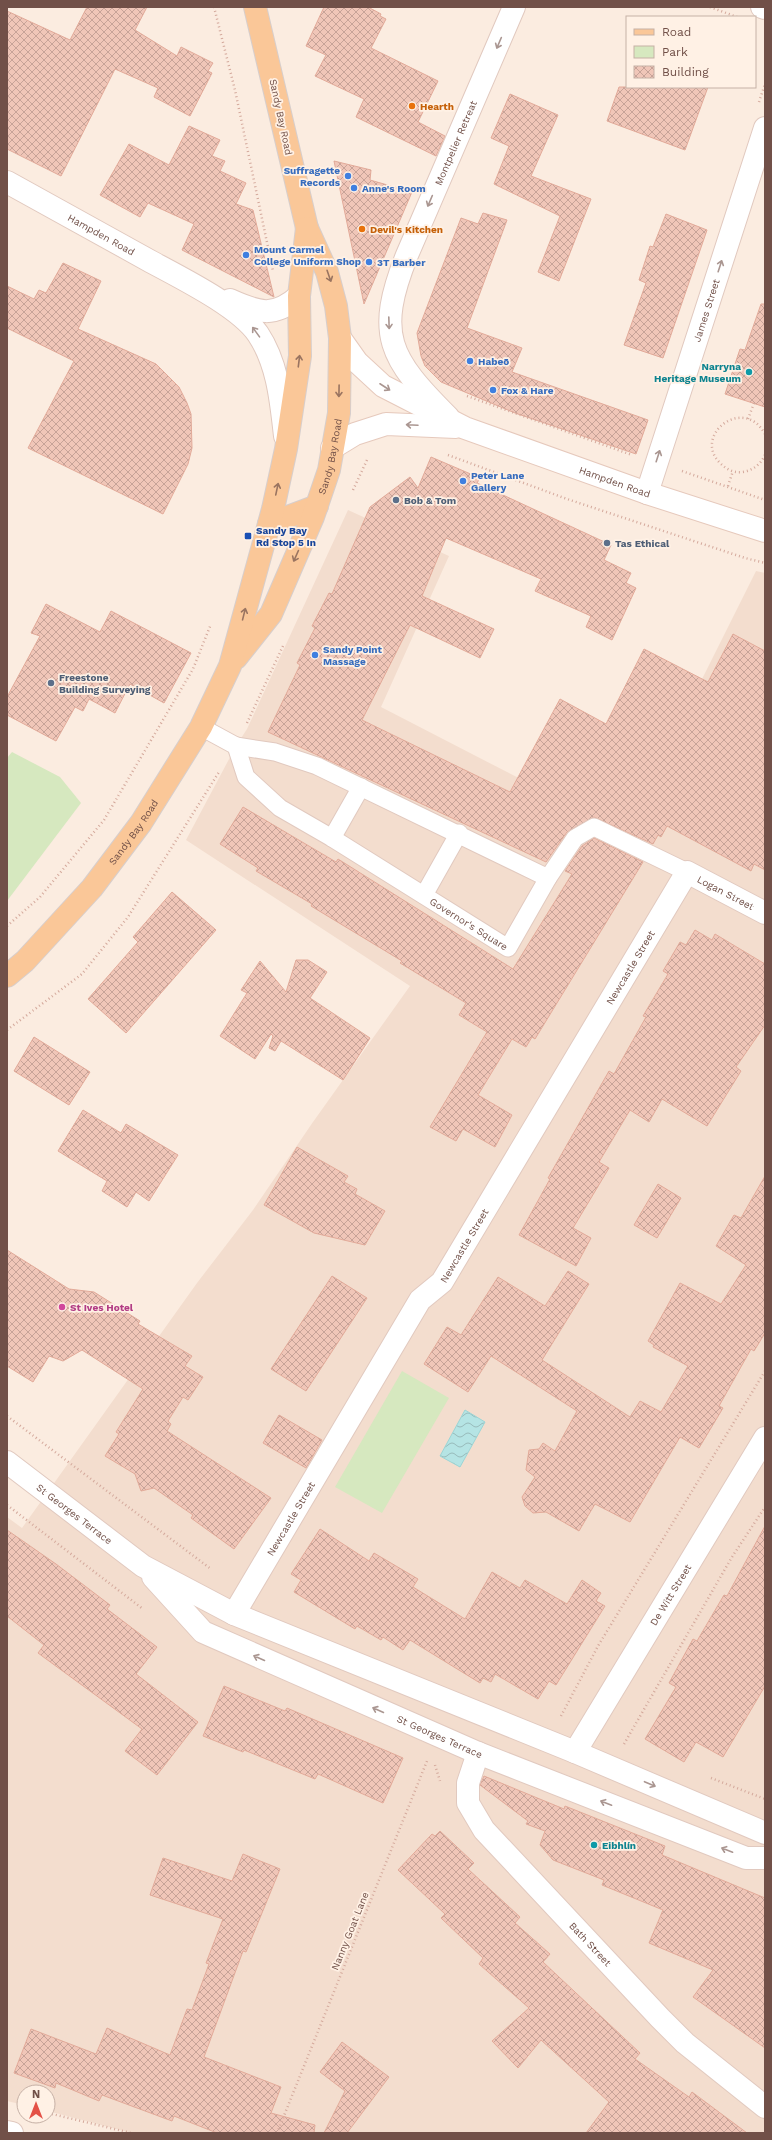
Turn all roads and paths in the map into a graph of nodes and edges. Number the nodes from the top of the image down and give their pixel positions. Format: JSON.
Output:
{"nodes":[{"id":1,"x":214,"y":7,"type":"edge"},
{"id":2,"x":255,"y":7,"type":"edge"},
{"id":3,"x":514,"y":7,"type":"edge"},
{"id":4,"x":710,"y":7,"type":"edge"},
{"id":5,"x":762,"y":7,"type":"edge"},
{"id":6,"x":765,"y":8,"type":"edge"},
{"id":7,"x":734,"y":16,"type":"edge"},
{"id":8,"x":765,"y":128,"type":"edge"},
{"id":9,"x":7,"y":182,"type":"edge"},
{"id":10,"x":306,"y":228,"type":"junction"},
{"id":11,"x":196,"y":286,"type":"junction"},
{"id":12,"x":299,"y":296,"type":"junction"},
{"id":13,"x":279,"y":310,"type":"junction"},
{"id":14,"x":340,"y":338,"type":"junction"},
{"id":15,"x":464,"y":395,"type":"dead end"},
{"id":16,"x":754,"y":403,"type":"dead end"},
{"id":17,"x":748,"y":419,"type":"junction"},
{"id":18,"x":460,"y":425,"type":"junction"},
{"id":19,"x":765,"y":434,"type":"edge"},
{"id":20,"x":332,"y":448,"type":"junction"},
{"id":21,"x":286,"y":449,"type":"junction"},
{"id":22,"x":442,"y":453,"type":"dead end"},
{"id":23,"x":765,"y":454,"type":"edge"},
{"id":24,"x":656,"y":462,"type":"junction"},
{"id":25,"x":733,"y":471,"type":"junction"},
{"id":26,"x":728,"y":486,"type":"junction"},
{"id":27,"x":646,"y":493,"type":"junction"},
{"id":28,"x":765,"y":500,"type":"edge"},
{"id":29,"x":317,"y":506,"type":"junction"},
{"id":30,"x":268,"y":524,"type":"junction"},
{"id":31,"x":765,"y":531,"type":"edge"},
{"id":32,"x":765,"y":563,"type":"edge"},
{"id":33,"x":213,"y":620,"type":"dead end"},
{"id":34,"x":230,"y":666,"type":"junction"},
{"id":35,"x":201,"y":727,"type":"junction"},
{"id":36,"x":236,"y":746,"type":"junction"},
{"id":37,"x":361,"y":787,"type":"junction"},
{"id":38,"x":459,"y":833,"type":"junction"},
{"id":39,"x":332,"y":838,"type":"junction"},
{"id":40,"x":687,"y":872,"type":"junction"},
{"id":41,"x":548,"y":878,"type":"junction"},
{"id":42,"x":424,"y":895,"type":"junction"},
{"id":43,"x":765,"y":913,"type":"edge"},
{"id":44,"x":7,"y":926,"type":"edge"},
{"id":45,"x":7,"y":976,"type":"edge"},
{"id":46,"x":7,"y":1030,"type":"edge"},
{"id":47,"x":765,"y":1371,"type":"edge"},
{"id":48,"x":765,"y":1438,"type":"edge"},
{"id":49,"x":7,"y":1462,"type":"edge"},
{"id":50,"x":765,"y":1507,"type":"edge"},
{"id":51,"x":142,"y":1566,"type":"junction"},
{"id":52,"x":234,"y":1614,"type":"junction"},
{"id":53,"x":558,"y":1721,"type":"dead end"},
{"id":54,"x":437,"y":1736,"type":"junction"},
{"id":55,"x":622,"y":1748,"type":"dead end"},
{"id":56,"x":575,"y":1752,"type":"junction"},
{"id":57,"x":478,"y":1753,"type":"junction"},
{"id":58,"x":765,"y":1834,"type":"edge"},
{"id":59,"x":765,"y":1858,"type":"edge"},
{"id":60,"x":765,"y":2107,"type":"edge"},
{"id":61,"x":56,"y":2115,"type":"edge"},
{"id":62,"x":7,"y":2132,"type":"edge"},
{"id":63,"x":12,"y":2133,"type":"edge"},
{"id":64,"x":131,"y":2133,"type":"edge"},
{"id":65,"x":277,"y":2133,"type":"edge"}],
"edges":[{"from":1,"to":13,"type":"path"},
{"from":2,"to":10,"type":"main road","name":"Sandy Bay Road"},
{"from":3,"to":18,"type":"street","name":"Montpelier Retreat","one_way":true},
{"from":4,"to":7,"type":"path"},
{"from":5,"to":6,"type":"street"},
{"from":24,"to":8,"type":"street","name":"James Street","one_way":true},
{"from":9,"to":11,"type":"street","name":"Hampden Road"},
{"from":10,"to":12,"type":"main road","name":"Sandy Bay Road"},
{"from":10,"to":14,"type":"main road","name":"Sandy Bay Road","one_way":true},
{"from":11,"to":13,"type":"street","name":"Hampden Road"},
{"from":21,"to":11,"type":"street","name":"Hampden Road","one_way":true},
{"from":12,"to":13,"type":"street"},
{"from":21,"to":12,"type":"main road","name":"Sandy Bay Road","one_way":true},
{"from":14,"to":18,"type":"street","name":"Hampden Road","one_way":true},
{"from":14,"to":20,"type":"main road","name":"Sandy Bay Road","one_way":true},
{"from":15,"to":24,"type":"path"},
{"from":16,"to":17,"type":"path"},
{"from":17,"to":19,"type":"path"},
{"from":17,"to":25,"type":"path"},
{"from":18,"to":20,"type":"street","name":"Hampden Road","one_way":true},
{"from":18,"to":27,"type":"street","name":"Hampden Road"},
{"from":20,"to":29,"type":"main road","name":"Sandy Bay Road"},
{"from":30,"to":21,"type":"main road","name":"Sandy Bay Road","one_way":true},
{"from":22,"to":32,"type":"path"},
{"from":23,"to":25,"type":"path"},
{"from":24,"to":26,"type":"path"},
{"from":24,"to":27,"type":"street","name":"James Street"},
{"from":25,"to":26,"type":"path"},
{"from":26,"to":28,"type":"path"},
{"from":27,"to":31,"type":"street","name":"Hampden Road"},
{"from":29,"to":30,"type":"main road"},
{"from":29,"to":34,"type":"main road","name":"Sandy Bay Road","one_way":true},
{"from":34,"to":30,"type":"main road","name":"Sandy Bay Road","one_way":true},
{"from":33,"to":44,"type":"path"},
{"from":34,"to":35,"type":"main road","name":"Sandy Bay Road"},
{"from":35,"to":36,"type":"lane"},
{"from":35,"to":45,"type":"main road","name":"Sandy Bay Road"},
{"from":36,"to":37,"type":"lane"},
{"from":36,"to":39,"type":"lane","name":"Governor's Square"},
{"from":36,"to":46,"type":"path"},
{"from":37,"to":38,"type":"lane"},
{"from":37,"to":39,"type":"lane"},
{"from":38,"to":41,"type":"lane"},
{"from":38,"to":42,"type":"lane","name":"Governor's Square"},
{"from":39,"to":42,"type":"lane","name":"Governor's Square"},
{"from":40,"to":41,"type":"lane","name":"Governor's Square"},
{"from":40,"to":43,"type":"street","name":"Logan Street"},
{"from":40,"to":52,"type":"street","name":"Newcastle Street"},
{"from":41,"to":42,"type":"lane","name":"Governor's Square"},
{"from":47,"to":53,"type":"path"},
{"from":48,"to":56,"type":"street","name":"De Witt Street"},
{"from":49,"to":51,"type":"street","name":"St Georges Terrace"},
{"from":50,"to":55,"type":"path"},
{"from":51,"to":52,"type":"street","name":"St Georges Terrace"},
{"from":54,"to":51,"type":"street","name":"St Georges Terrace","one_way":true},
{"from":52,"to":56,"type":"street","name":"St Georges Terrace"},
{"from":54,"to":57,"type":"street","name":"St Georges Terrace"},
{"from":54,"to":65,"type":"path","name":"Nanny Goat Lane"},
{"from":56,"to":58,"type":"street","name":"St Georges Terrace","one_way":true},
{"from":59,"to":57,"type":"street","name":"St Georges Terrace","one_way":true},
{"from":57,"to":60,"type":"street","name":"Bath Street"},
{"from":61,"to":64,"type":"path"},
{"from":62,"to":63,"type":"street"}]}
